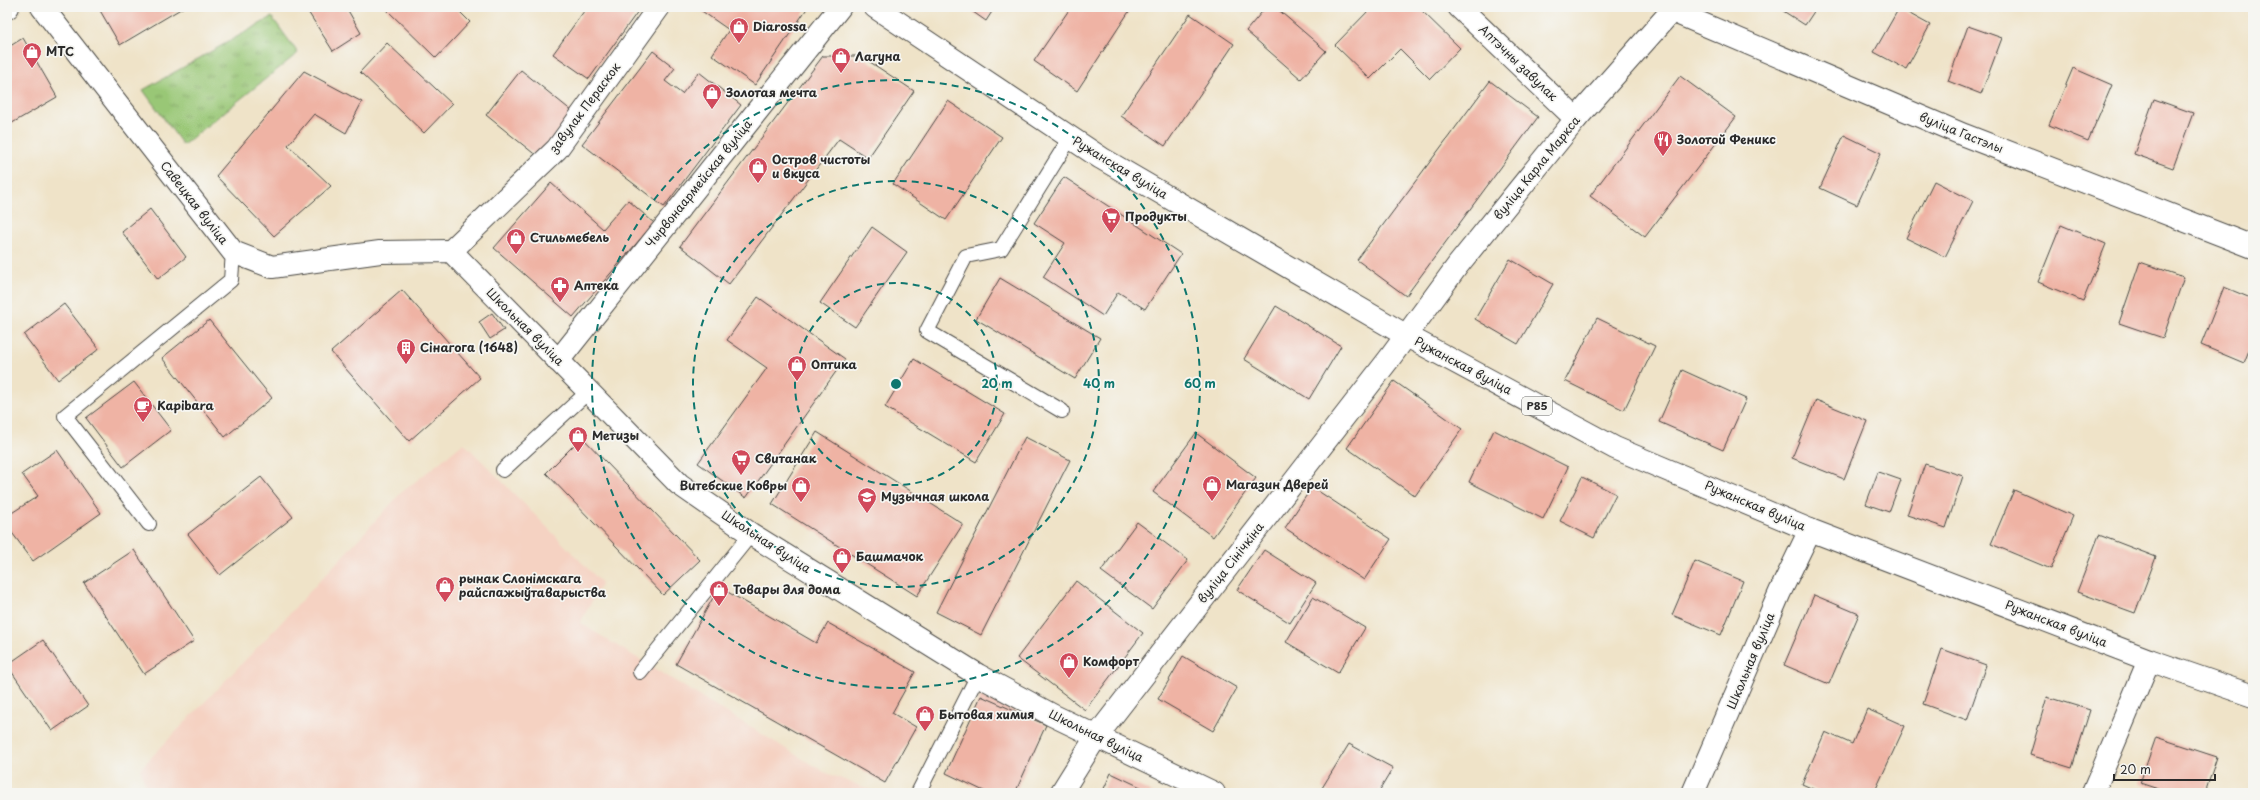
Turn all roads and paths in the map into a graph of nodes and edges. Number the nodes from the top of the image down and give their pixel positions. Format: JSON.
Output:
{"nodes":[{"id":1,"x":42,"y":7,"type":"edge"},
{"id":2,"x":659,"y":7,"type":"edge"},
{"id":3,"x":840,"y":7,"type":"edge"},
{"id":4,"x":875,"y":7,"type":"edge"},
{"id":5,"x":1459,"y":7,"type":"edge"},
{"id":6,"x":1673,"y":9,"type":"edge"},
{"id":7,"x":1576,"y":119,"type":"junction"},
{"id":8,"x":1070,"y":138,"type":"junction"},
{"id":9,"x":2253,"y":247,"type":"edge"},
{"id":10,"x":451,"y":251,"type":"junction"},
{"id":11,"x":232,"y":252,"type":"junction"},
{"id":12,"x":1407,"y":336,"type":"junction"},
{"id":13,"x":558,"y":361,"type":"junction"},
{"id":14,"x":589,"y":391,"type":"junction"},
{"id":15,"x":1062,"y":411,"type":"dead end"},
{"id":16,"x":503,"y":470,"type":"dead end"},
{"id":17,"x":148,"y":524,"type":"dead end"},
{"id":18,"x":1810,"y":530,"type":"junction"},
{"id":19,"x":751,"y":534,"type":"junction"},
{"id":20,"x":2149,"y":660,"type":"junction"},
{"id":21,"x":640,"y":672,"type":"dead end"},
{"id":22,"x":978,"y":675,"type":"junction"},
{"id":23,"x":2253,"y":696,"type":"edge"},
{"id":24,"x":1096,"y":737,"type":"junction"},
{"id":25,"x":918,"y":793,"type":"edge"},
{"id":26,"x":1061,"y":793,"type":"edge"},
{"id":27,"x":1214,"y":793,"type":"edge"},
{"id":28,"x":1693,"y":793,"type":"edge"},
{"id":29,"x":2093,"y":793,"type":"edge"}],
"edges":[{"from":1,"to":11,"type":"street","name":"Савецкая вуліца"},
{"from":2,"to":10,"type":"street","name":"завулак Пераскок"},
{"from":3,"to":13,"type":"street","name":"Чырвонаармейская вуліца"},
{"from":4,"to":8,"type":"street","name":"Ружанская вуліца","number":"Р85"},
{"from":5,"to":7,"type":"street","name":"Аптэчны завулак"},
{"from":6,"to":7,"type":"street","name":"вуліца Карла Маркса"},
{"from":6,"to":9,"type":"street","name":"вуліца Гастэлы"},
{"from":7,"to":12,"type":"street","name":"вуліца Карла Маркса"},
{"from":8,"to":12,"type":"street","name":"Ружанская вуліца","number":"Р85"},
{"from":8,"to":15,"type":"lane"},
{"from":10,"to":11,"type":"street","name":"Савецкая вуліца"},
{"from":10,"to":13,"type":"street","name":"Школьная вуліца"},
{"from":11,"to":17,"type":"lane"},
{"from":12,"to":18,"type":"street","name":"Ружанская вуліца","number":"Р85"},
{"from":12,"to":24,"type":"street","name":"вуліца Сінічкіна"},
{"from":13,"to":14,"type":"street","name":"Школьная вуліца"},
{"from":14,"to":16,"type":"lane"},
{"from":14,"to":19,"type":"street","name":"Школьная вуліца"},
{"from":18,"to":20,"type":"street","name":"Ружанская вуліца","number":"Р85"},
{"from":18,"to":28,"type":"street","name":"Школьная вуліца"},
{"from":19,"to":21,"type":"lane"},
{"from":19,"to":22,"type":"street","name":"Школьная вуліца"},
{"from":20,"to":23,"type":"street","name":"Ружанская вуліца","number":"Р85"},
{"from":20,"to":29,"type":"street"},
{"from":22,"to":24,"type":"street","name":"Школьная вуліца"},
{"from":22,"to":25,"type":"lane"},
{"from":24,"to":26,"type":"street","name":"вуліца Сінічкіна"},
{"from":24,"to":27,"type":"street","name":"Школьная вуліца"}]}
